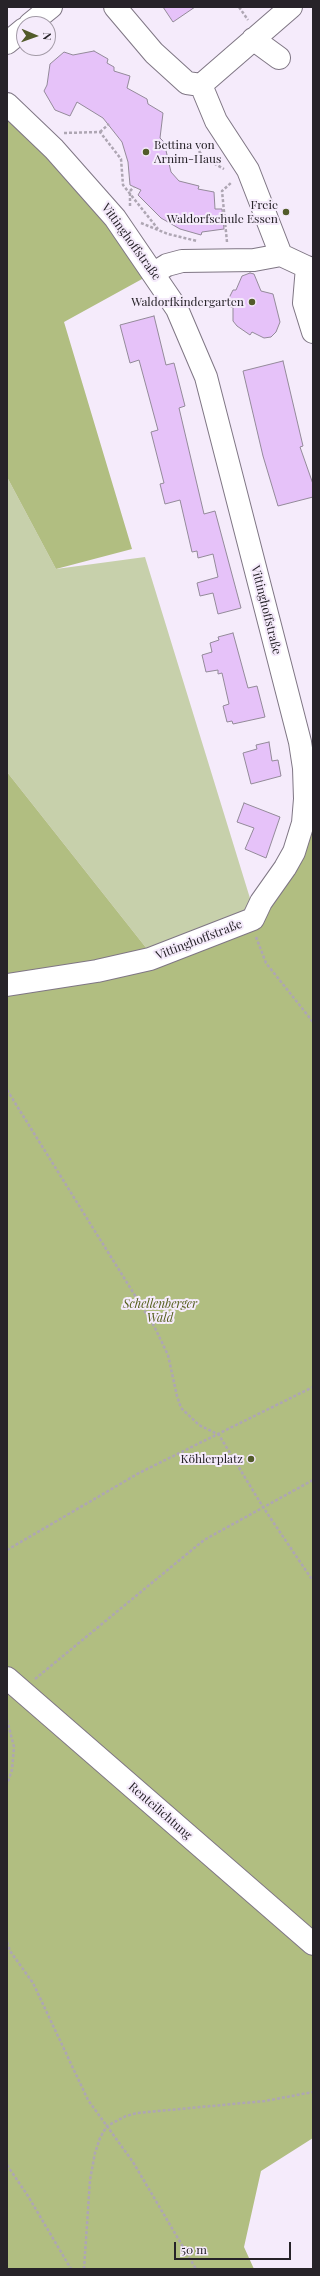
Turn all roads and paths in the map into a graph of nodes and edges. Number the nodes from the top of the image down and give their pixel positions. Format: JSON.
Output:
{"nodes":[{"id":1,"x":51,"y":7,"type":"edge"},
{"id":2,"x":115,"y":7,"type":"edge"},
{"id":3,"x":239,"y":7,"type":"edge"},
{"id":4,"x":291,"y":7,"type":"edge"},
{"id":5,"x":40,"y":16,"type":"edge"},
{"id":6,"x":245,"y":16,"type":"dead end"},
{"id":7,"x":16,"y":36,"type":"edge"},
{"id":8,"x":253,"y":39,"type":"junction"},
{"id":9,"x":7,"y":43,"type":"edge"},
{"id":10,"x":279,"y":58,"type":"dead end"},
{"id":11,"x":201,"y":85,"type":"junction"},
{"id":12,"x":7,"y":104,"type":"edge"},
{"id":13,"x":109,"y":124,"type":"dead end"},
{"id":14,"x":100,"y":132,"type":"junction"},
{"id":15,"x":42,"y":138,"type":"junction"},
{"id":16,"x":199,"y":151,"type":"dead end"},
{"id":17,"x":230,"y":174,"type":"dead end"},
{"id":18,"x":236,"y":179,"type":"dead end"},
{"id":19,"x":134,"y":187,"type":"dead end"},
{"id":20,"x":130,"y":191,"type":"junction"},
{"id":21,"x":115,"y":218,"type":"junction"},
{"id":22,"x":158,"y":229,"type":"junction"},
{"id":23,"x":202,"y":241,"type":"dead end"},
{"id":24,"x":228,"y":247,"type":"junction"},
{"id":25,"x":281,"y":255,"type":"junction"},
{"id":26,"x":310,"y":268,"type":"edge"},
{"id":27,"x":154,"y":273,"type":"junction"},
{"id":28,"x":313,"y":332,"type":"edge"},
{"id":29,"x":253,"y":919,"type":"junction"},
{"id":30,"x":7,"y":985,"type":"edge"},
{"id":31,"x":313,"y":1022,"type":"edge"},
{"id":32,"x":7,"y":1090,"type":"edge"},
{"id":33,"x":313,"y":1387,"type":"edge"},
{"id":34,"x":219,"y":1435,"type":"junction"},
{"id":35,"x":313,"y":1480,"type":"edge"},
{"id":36,"x":263,"y":1506,"type":"junction"},
{"id":37,"x":7,"y":1550,"type":"edge"},
{"id":38,"x":313,"y":1581,"type":"edge"},
{"id":39,"x":14,"y":1684,"type":"edge"},
{"id":40,"x":7,"y":1720,"type":"edge"},
{"id":41,"x":7,"y":1784,"type":"edge"},
{"id":42,"x":7,"y":1942,"type":"edge"},
{"id":43,"x":313,"y":1944,"type":"edge"},
{"id":44,"x":313,"y":2092,"type":"edge"},
{"id":45,"x":108,"y":2126,"type":"junction"},
{"id":46,"x":7,"y":2165,"type":"edge"},
{"id":47,"x":71,"y":2269,"type":"edge"},
{"id":48,"x":84,"y":2269,"type":"edge"},
{"id":49,"x":196,"y":2269,"type":"edge"}],
"edges":[{"from":1,"to":5,"type":"street"},
{"from":2,"to":11,"type":"street"},
{"from":3,"to":6,"type":"path"},
{"from":4,"to":8,"type":"street"},
{"from":7,"to":9,"type":"street"},
{"from":8,"to":10,"type":"street"},
{"from":8,"to":11,"type":"street"},
{"from":11,"to":25,"type":"street"},
{"from":12,"to":15,"type":"street","name":"Vittinghoffstraße"},
{"from":13,"to":14,"type":"path"},
{"from":14,"to":15,"type":"path"},
{"from":14,"to":20,"type":"path"},
{"from":15,"to":21,"type":"street","name":"Vittinghoffstraße"},
{"from":16,"to":17,"type":"path"},
{"from":18,"to":24,"type":"path"},
{"from":19,"to":20,"type":"path"},
{"from":20,"to":22,"type":"path"},
{"from":21,"to":22,"type":"path"},
{"from":21,"to":27,"type":"street","name":"Vittinghoffstraße"},
{"from":22,"to":23,"type":"path"},
{"from":24,"to":25,"type":"street"},
{"from":24,"to":27,"type":"street"},
{"from":25,"to":26,"type":"street"},
{"from":26,"to":28,"type":"street"},
{"from":27,"to":29,"type":"street","name":"Vittinghoffstraße"},
{"from":29,"to":30,"type":"street","name":"Vittinghoffstraße"},
{"from":29,"to":31,"type":"path"},
{"from":32,"to":34,"type":"path"},
{"from":33,"to":34,"type":"path"},
{"from":34,"to":36,"type":"path"},
{"from":34,"to":37,"type":"path"},
{"from":35,"to":36,"type":"path"},
{"from":36,"to":38,"type":"path"},
{"from":36,"to":39,"type":"path"},
{"from":39,"to":43,"type":"street","name":"Renteilichtung"},
{"from":40,"to":41,"type":"path"},
{"from":42,"to":45,"type":"path"},
{"from":44,"to":45,"type":"path"},
{"from":45,"to":48,"type":"path"},
{"from":45,"to":49,"type":"path"},
{"from":46,"to":47,"type":"path"}]}
